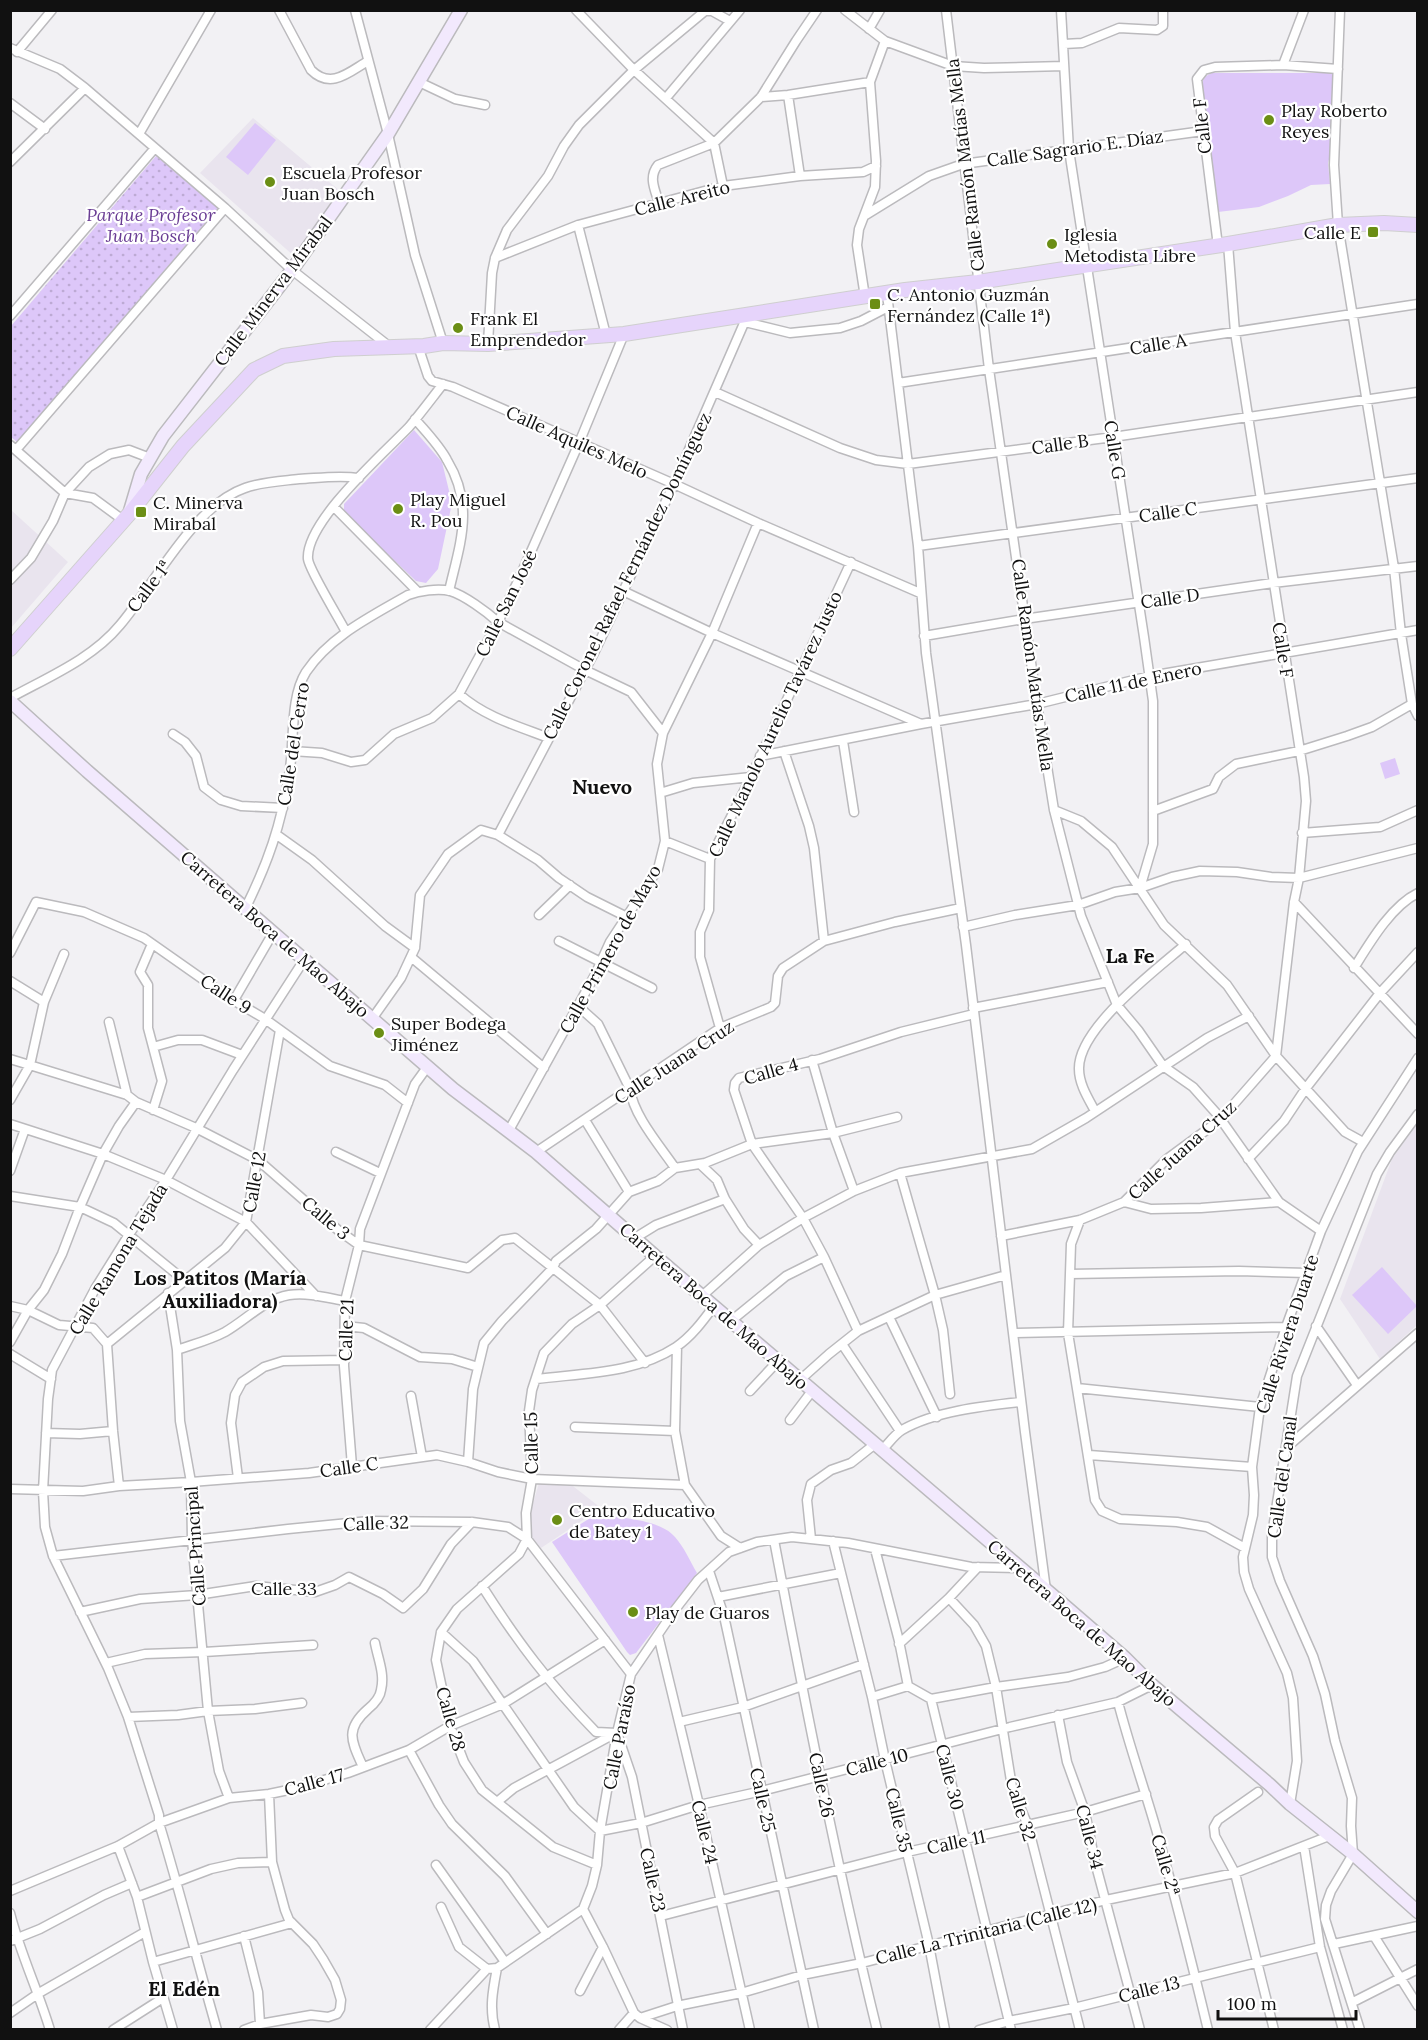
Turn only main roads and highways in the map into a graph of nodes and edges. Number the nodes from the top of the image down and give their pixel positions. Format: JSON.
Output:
{"nodes":[{"id":1,"x":1418,"y":225,"type":"edge"},
{"id":2,"x":10,"y":650,"type":"edge"}],
"edges":[{"from":1,"to":2,"type":"main road"}]}
